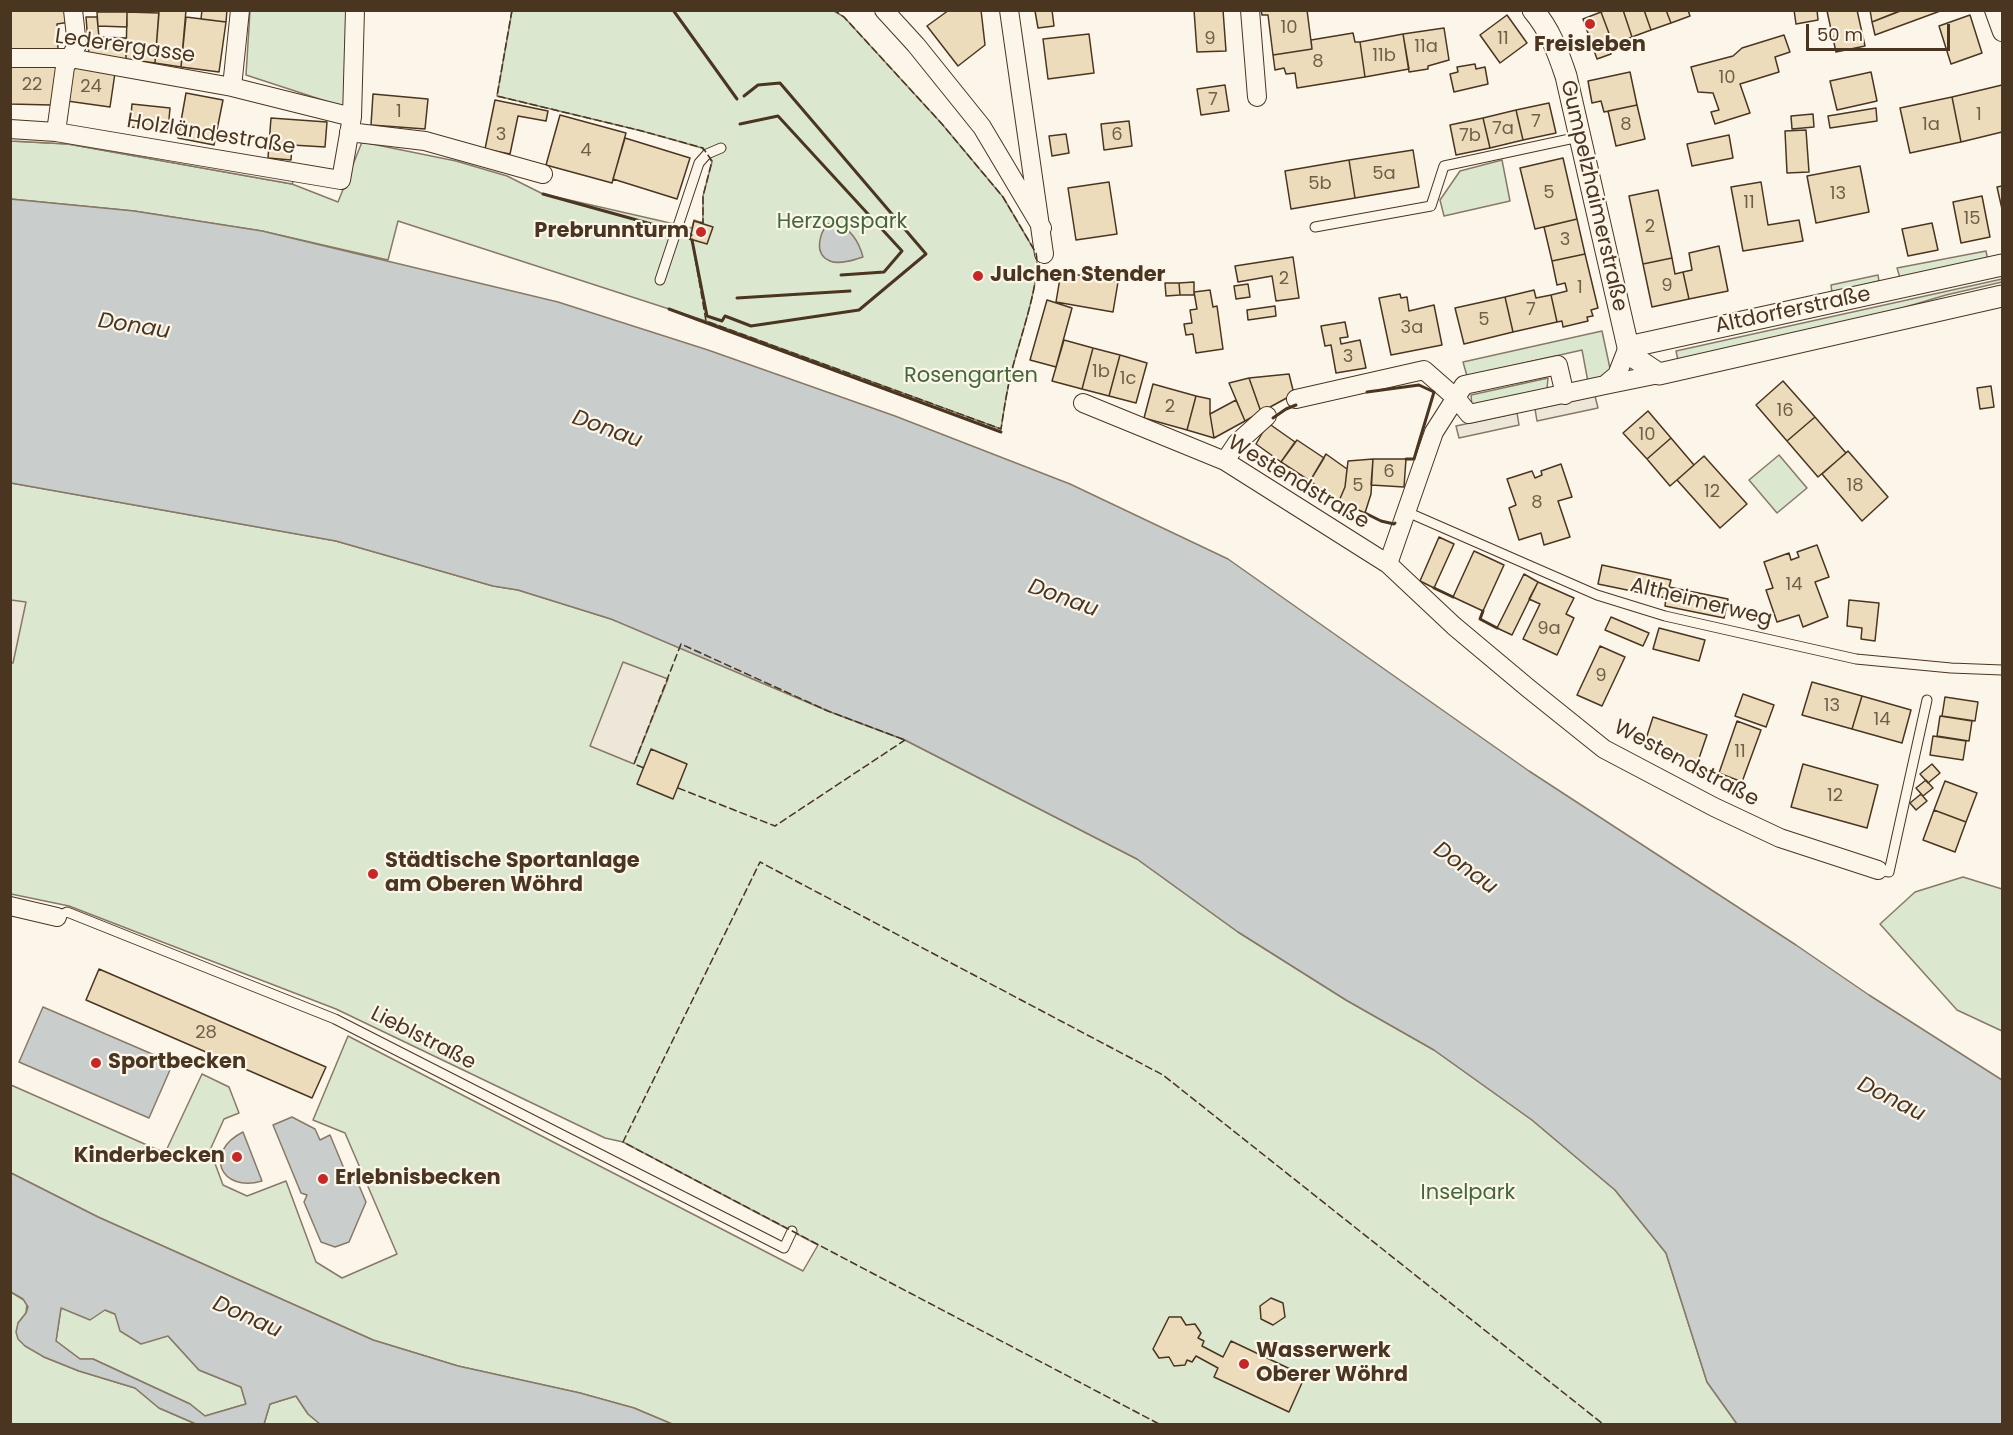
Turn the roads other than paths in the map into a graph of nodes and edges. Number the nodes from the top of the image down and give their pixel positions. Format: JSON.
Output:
{"nodes":[{"id":1,"x":73,"y":10,"type":"edge"},
{"id":2,"x":240,"y":10,"type":"edge"},
{"id":3,"x":355,"y":10,"type":"edge"},
{"id":4,"x":884,"y":10,"type":"edge"},
{"id":5,"x":1009,"y":10,"type":"edge"},
{"id":6,"x":1250,"y":10,"type":"edge"},
{"id":7,"x":1533,"y":10,"type":"edge"},
{"id":8,"x":1995,"y":10,"type":"edge"},
{"id":9,"x":2002,"y":32,"type":"edge"},
{"id":10,"x":10,"y":58,"type":"edge"},
{"id":11,"x":70,"y":58,"type":"junction"},
{"id":12,"x":232,"y":87,"type":"junction"},
{"id":13,"x":1257,"y":97,"type":"dead end"},
{"id":14,"x":350,"y":125,"type":"junction"},
{"id":15,"x":10,"y":129,"type":"edge"},
{"id":16,"x":56,"y":132,"type":"junction"},
{"id":17,"x":1580,"y":137,"type":"junction"},
{"id":18,"x":721,"y":148,"type":"dead end"},
{"id":19,"x":543,"y":174,"type":"dead end"},
{"id":20,"x":1315,"y":227,"type":"dead end"},
{"id":21,"x":1042,"y":228,"type":"junction"},
{"id":22,"x":1044,"y":254,"type":"dead end"},
{"id":23,"x":2002,"y":265,"type":"edge"},
{"id":24,"x":660,"y":280,"type":"dead end"},
{"id":25,"x":2002,"y":296,"type":"edge"},
{"id":26,"x":1628,"y":346,"type":"junction"},
{"id":27,"x":1659,"y":374,"type":"junction"},
{"id":28,"x":1605,"y":385,"type":"junction"},
{"id":29,"x":1565,"y":395,"type":"junction"},
{"id":30,"x":1456,"y":398,"type":"junction"},
{"id":31,"x":1296,"y":399,"type":"dead end"},
{"id":32,"x":1083,"y":403,"type":"dead end"},
{"id":33,"x":1267,"y":416,"type":"dead end"},
{"id":34,"x":1226,"y":461,"type":"junction"},
{"id":35,"x":1407,"y":512,"type":"junction"},
{"id":36,"x":1388,"y":564,"type":"junction"},
{"id":37,"x":2002,"y":670,"type":"edge"},
{"id":38,"x":1927,"y":700,"type":"dead end"},
{"id":39,"x":1878,"y":870,"type":"joint"},
{"id":40,"x":10,"y":906,"type":"edge"},
{"id":41,"x":57,"y":917,"type":"joint"},
{"id":42,"x":792,"y":1231,"type":"dead end"}],
"edges":[{"from":1,"to":11,"type":"street"},
{"from":2,"to":12,"type":"street"},
{"from":3,"to":14,"type":"street"},
{"from":4,"to":21,"type":"street"},
{"from":5,"to":21,"type":"street"},
{"from":6,"to":13,"type":"street"},
{"from":7,"to":17,"type":"street","name":"Gumpelzhaimerstraße"},
{"from":8,"to":9,"type":"street"},
{"from":10,"to":11,"type":"street","name":"Lederergasse"},
{"from":11,"to":12,"type":"street","name":"Lederergasse"},
{"from":11,"to":16,"type":"street"},
{"from":12,"to":14,"type":"street","name":"Lederergasse"},
{"from":14,"to":16,"type":"street","name":"Holzländestraße"},
{"from":14,"to":19,"type":"street","name":"Lederergasse"},
{"from":15,"to":16,"type":"street","name":"Holzländestraße"},
{"from":17,"to":20,"type":"lane"},
{"from":17,"to":26,"type":"street","name":"Gumpelzhaimerstraße"},
{"from":18,"to":24,"type":"lane"},
{"from":21,"to":22,"type":"street"},
{"from":23,"to":26,"type":"street","name":"Altdorferstraße"},
{"from":25,"to":27,"type":"street","name":"Altdorferstraße"},
{"from":26,"to":27,"type":"street"},
{"from":26,"to":28,"type":"street"},
{"from":27,"to":28,"type":"street","name":"Altdorferstraße"},
{"from":28,"to":29,"type":"street","name":"Altdorferstraße"},
{"from":29,"to":30,"type":"street","name":"Altdorferstraße"},
{"from":29,"to":30,"type":"street"},
{"from":30,"to":31,"type":"street","name":"Altdorferstraße"},
{"from":30,"to":35,"type":"street","name":"Westendstraße"},
{"from":32,"to":34,"type":"street","name":"Westendstraße"},
{"from":33,"to":34,"type":"street"},
{"from":34,"to":36,"type":"street","name":"Westendstraße"},
{"from":35,"to":36,"type":"street","name":"Westendstraße"},
{"from":35,"to":37,"type":"lane","name":"Altheimerweg"},
{"from":36,"to":39,"type":"street","name":"Westendstraße"},
{"from":38,"to":39,"type":"lane"},
{"from":40,"to":41,"type":"street","name":"Lieblstraße"},
{"from":41,"to":42,"type":"lane","name":"Lieblstraße"}]}
